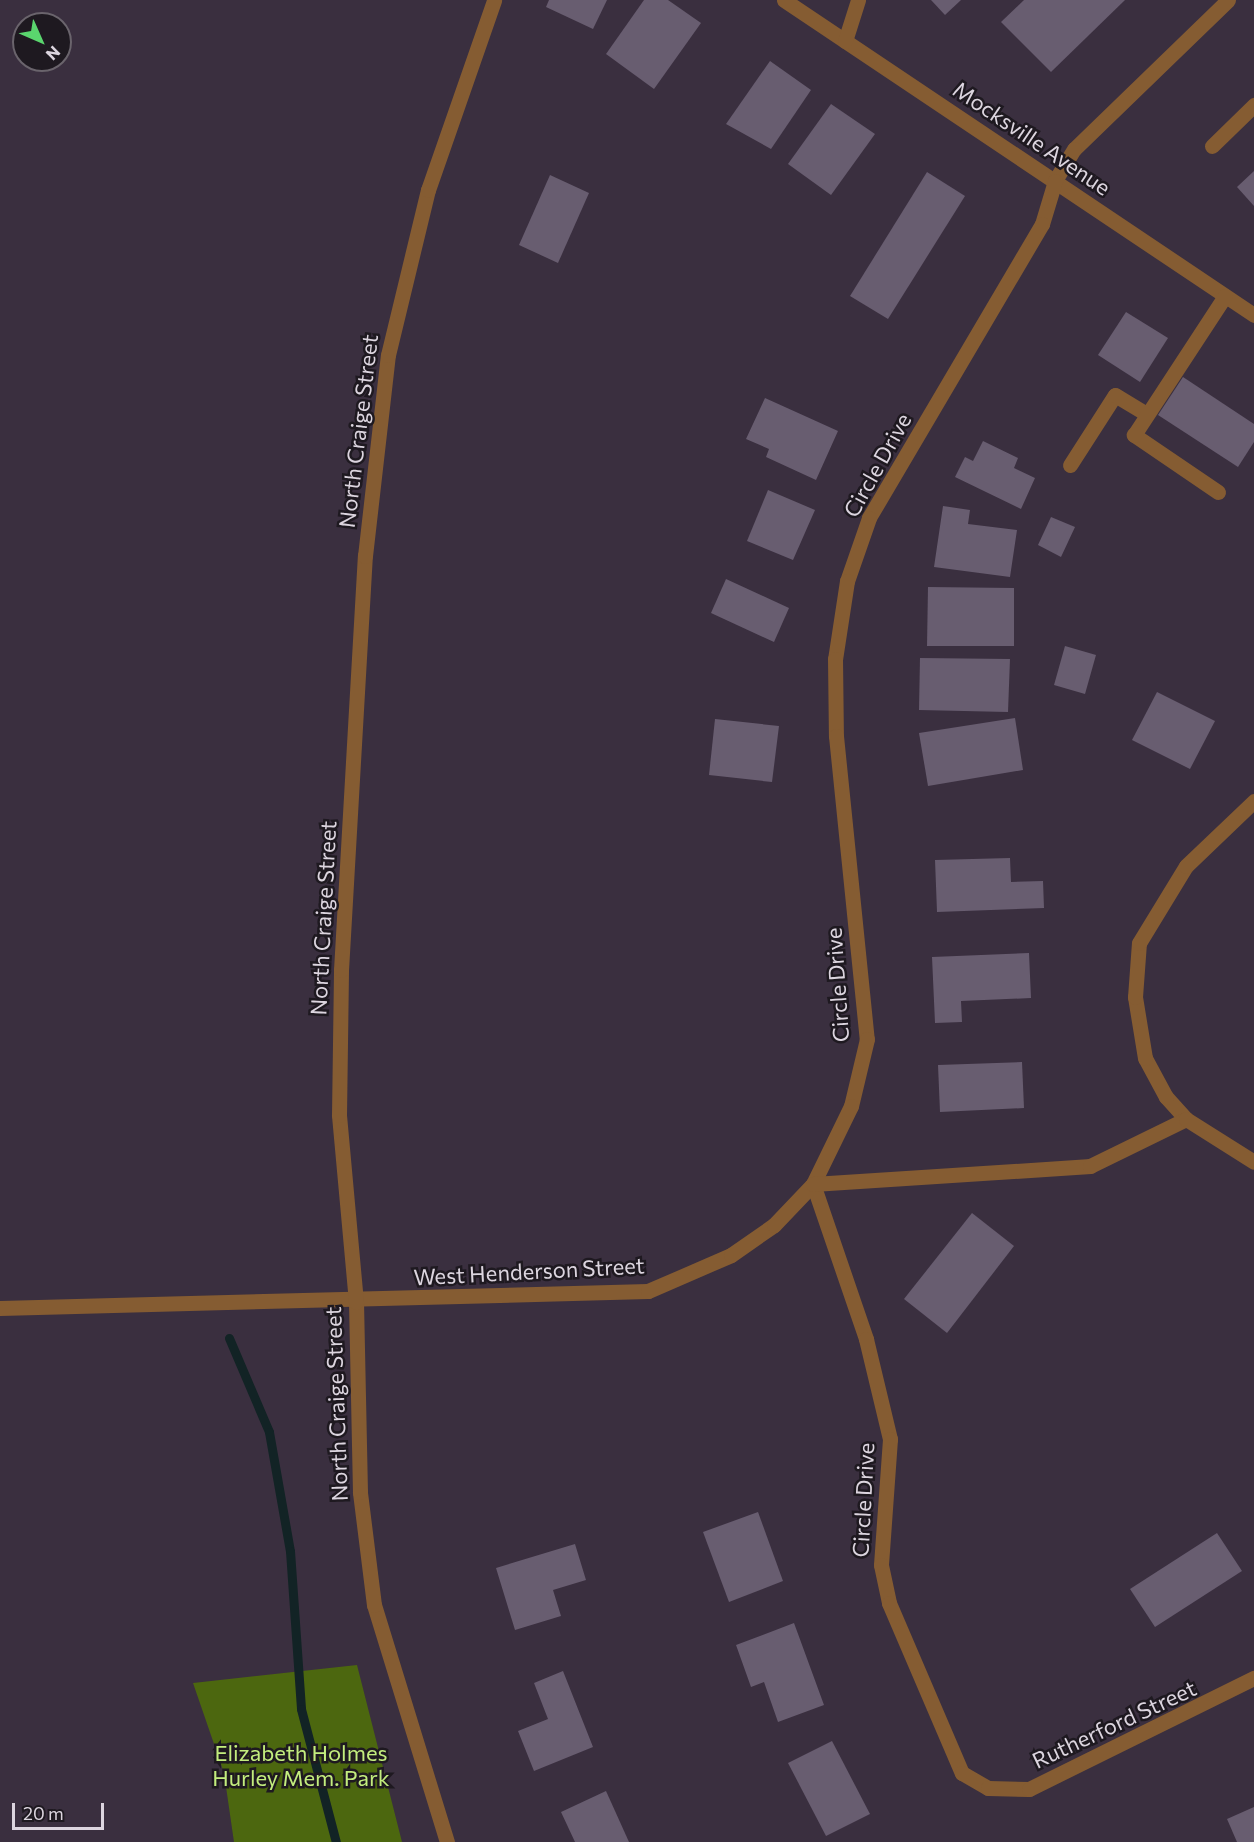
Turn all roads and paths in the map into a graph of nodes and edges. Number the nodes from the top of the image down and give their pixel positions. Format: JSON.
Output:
{"nodes":[{"id":1,"x":494,"y":0,"type":"edge"},
{"id":2,"x":784,"y":0,"type":"edge"},
{"id":3,"x":858,"y":0,"type":"edge"},
{"id":4,"x":1228,"y":0,"type":"edge"},
{"id":5,"x":845,"y":41,"type":"junction"},
{"id":6,"x":1254,"y":105,"type":"edge"},
{"id":7,"x":1212,"y":146,"type":"dead end"},
{"id":8,"x":1055,"y":181,"type":"junction"},
{"id":9,"x":1225,"y":296,"type":"junction"},
{"id":10,"x":1254,"y":315,"type":"edge"},
{"id":11,"x":1147,"y":414,"type":"junction"},
{"id":12,"x":1070,"y":465,"type":"dead end"},
{"id":13,"x":1218,"y":492,"type":"dead end"},
{"id":14,"x":1254,"y":801,"type":"edge"},
{"id":15,"x":1186,"y":1119,"type":"junction"},
{"id":16,"x":1254,"y":1162,"type":"edge"},
{"id":17,"x":813,"y":1184,"type":"junction"},
{"id":18,"x":356,"y":1302,"type":"junction"},
{"id":19,"x":0,"y":1308,"type":"edge"},
{"id":20,"x":1254,"y":1678,"type":"edge"},
{"id":21,"x":988,"y":1788,"type":"joint"},
{"id":22,"x":447,"y":1842,"type":"edge"}],
"edges":[{"from":1,"to":18,"type":"street","name":"North Craige Street"},
{"from":2,"to":5,"type":"street","name":"Mocksville Avenue"},
{"from":3,"to":5,"type":"street"},
{"from":4,"to":8,"type":"street","name":"Circle Drive"},
{"from":5,"to":8,"type":"street","name":"Mocksville Avenue"},
{"from":6,"to":7,"type":"street"},
{"from":8,"to":9,"type":"street","name":"Mocksville Avenue"},
{"from":8,"to":17,"type":"street","name":"Circle Drive"},
{"from":9,"to":10,"type":"street","name":"Mocksville Avenue"},
{"from":9,"to":11,"type":"street"},
{"from":11,"to":12,"type":"street"},
{"from":11,"to":13,"type":"street"},
{"from":14,"to":15,"type":"street"},
{"from":15,"to":16,"type":"street"},
{"from":15,"to":17,"type":"street"},
{"from":17,"to":18,"type":"street","name":"West Henderson Street"},
{"from":17,"to":21,"type":"street","name":"Circle Drive"},
{"from":18,"to":19,"type":"street","name":"West Henderson Street"},
{"from":18,"to":22,"type":"street","name":"North Craige Street"},
{"from":20,"to":21,"type":"street","name":"Rutherford Street"}]}
